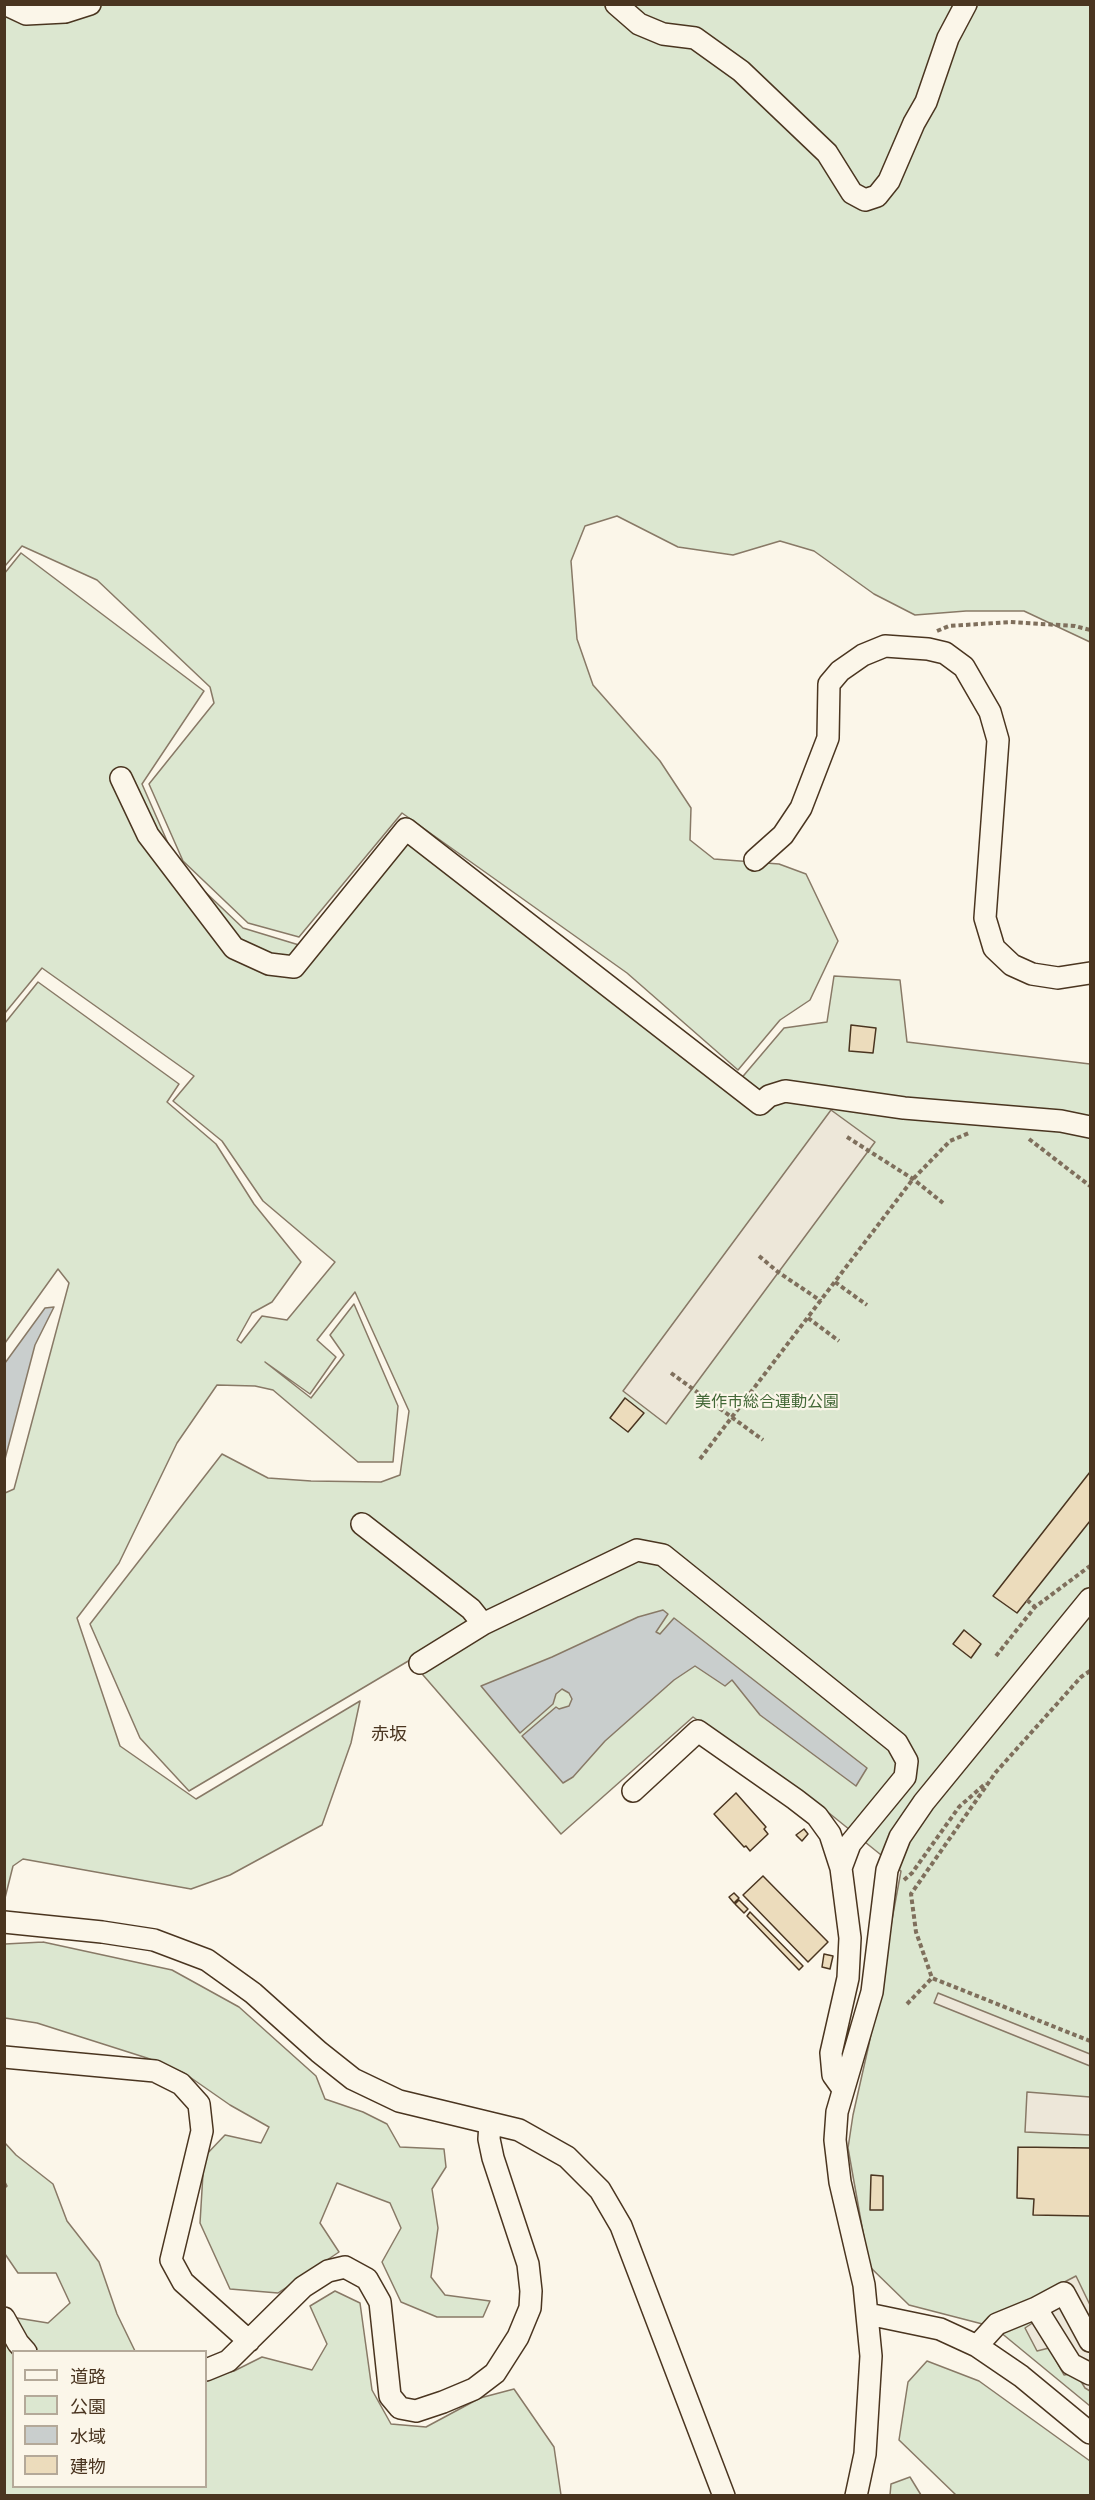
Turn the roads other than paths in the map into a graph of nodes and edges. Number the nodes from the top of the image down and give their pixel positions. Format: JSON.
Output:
{"nodes":[{"id":1,"x":5,"y":4,"type":"edge"},
{"id":2,"x":90,"y":4,"type":"edge"},
{"id":3,"x":616,"y":4,"type":"edge"},
{"id":4,"x":966,"y":4,"type":"edge"},
{"id":5,"x":121,"y":778,"type":"dead end"},
{"id":6,"x":756,"y":860,"type":"dead end"},
{"id":7,"x":1090,"y":973,"type":"edge"},
{"id":8,"x":1090,"y":1127,"type":"edge"},
{"id":9,"x":362,"y":1524,"type":"dead end"},
{"id":10,"x":1090,"y":1599,"type":"edge"},
{"id":11,"x":483,"y":1623,"type":"junction"},
{"id":12,"x":420,"y":1663,"type":"dead end"},
{"id":13,"x":633,"y":1791,"type":"dead end"},
{"id":14,"x":842,"y":1868,"type":"junction"},
{"id":15,"x":4,"y":1922,"type":"edge"},
{"id":16,"x":4,"y":2057,"type":"edge"},
{"id":17,"x":843,"y":2089,"type":"junction"},
{"id":18,"x":490,"y":2123,"type":"junction"},
{"id":19,"x":1036,"y":2308,"type":"junction"},
{"id":20,"x":868,"y":2314,"type":"junction"},
{"id":21,"x":4,"y":2318,"type":"edge"},
{"id":22,"x":249,"y":2341,"type":"junction"},
{"id":23,"x":1090,"y":2341,"type":"edge"},
{"id":24,"x":978,"y":2346,"type":"junction"},
{"id":25,"x":24,"y":2350,"type":"edge"},
{"id":26,"x":207,"y":2370,"type":"edge"},
{"id":27,"x":1090,"y":2374,"type":"edge"},
{"id":28,"x":1090,"y":2433,"type":"edge"},
{"id":29,"x":724,"y":2496,"type":"edge"},
{"id":30,"x":856,"y":2496,"type":"edge"}],
"edges":[{"from":1,"to":2,"type":"street"},
{"from":3,"to":4,"type":"street"},
{"from":5,"to":8,"type":"street"},
{"from":6,"to":7,"type":"street"},
{"from":9,"to":11,"type":"street"},
{"from":10,"to":17,"type":"street"},
{"from":11,"to":12,"type":"street"},
{"from":11,"to":14,"type":"street"},
{"from":13,"to":14,"type":"street"},
{"from":14,"to":17,"type":"street"},
{"from":15,"to":18,"type":"street"},
{"from":16,"to":22,"type":"street"},
{"from":17,"to":20,"type":"street"},
{"from":18,"to":22,"type":"street"},
{"from":18,"to":29,"type":"street"},
{"from":19,"to":23,"type":"street"},
{"from":19,"to":24,"type":"street"},
{"from":19,"to":27,"type":"street"},
{"from":20,"to":24,"type":"street"},
{"from":20,"to":30,"type":"street"},
{"from":21,"to":25,"type":"street"},
{"from":22,"to":26,"type":"street"},
{"from":24,"to":28,"type":"street"}]}
